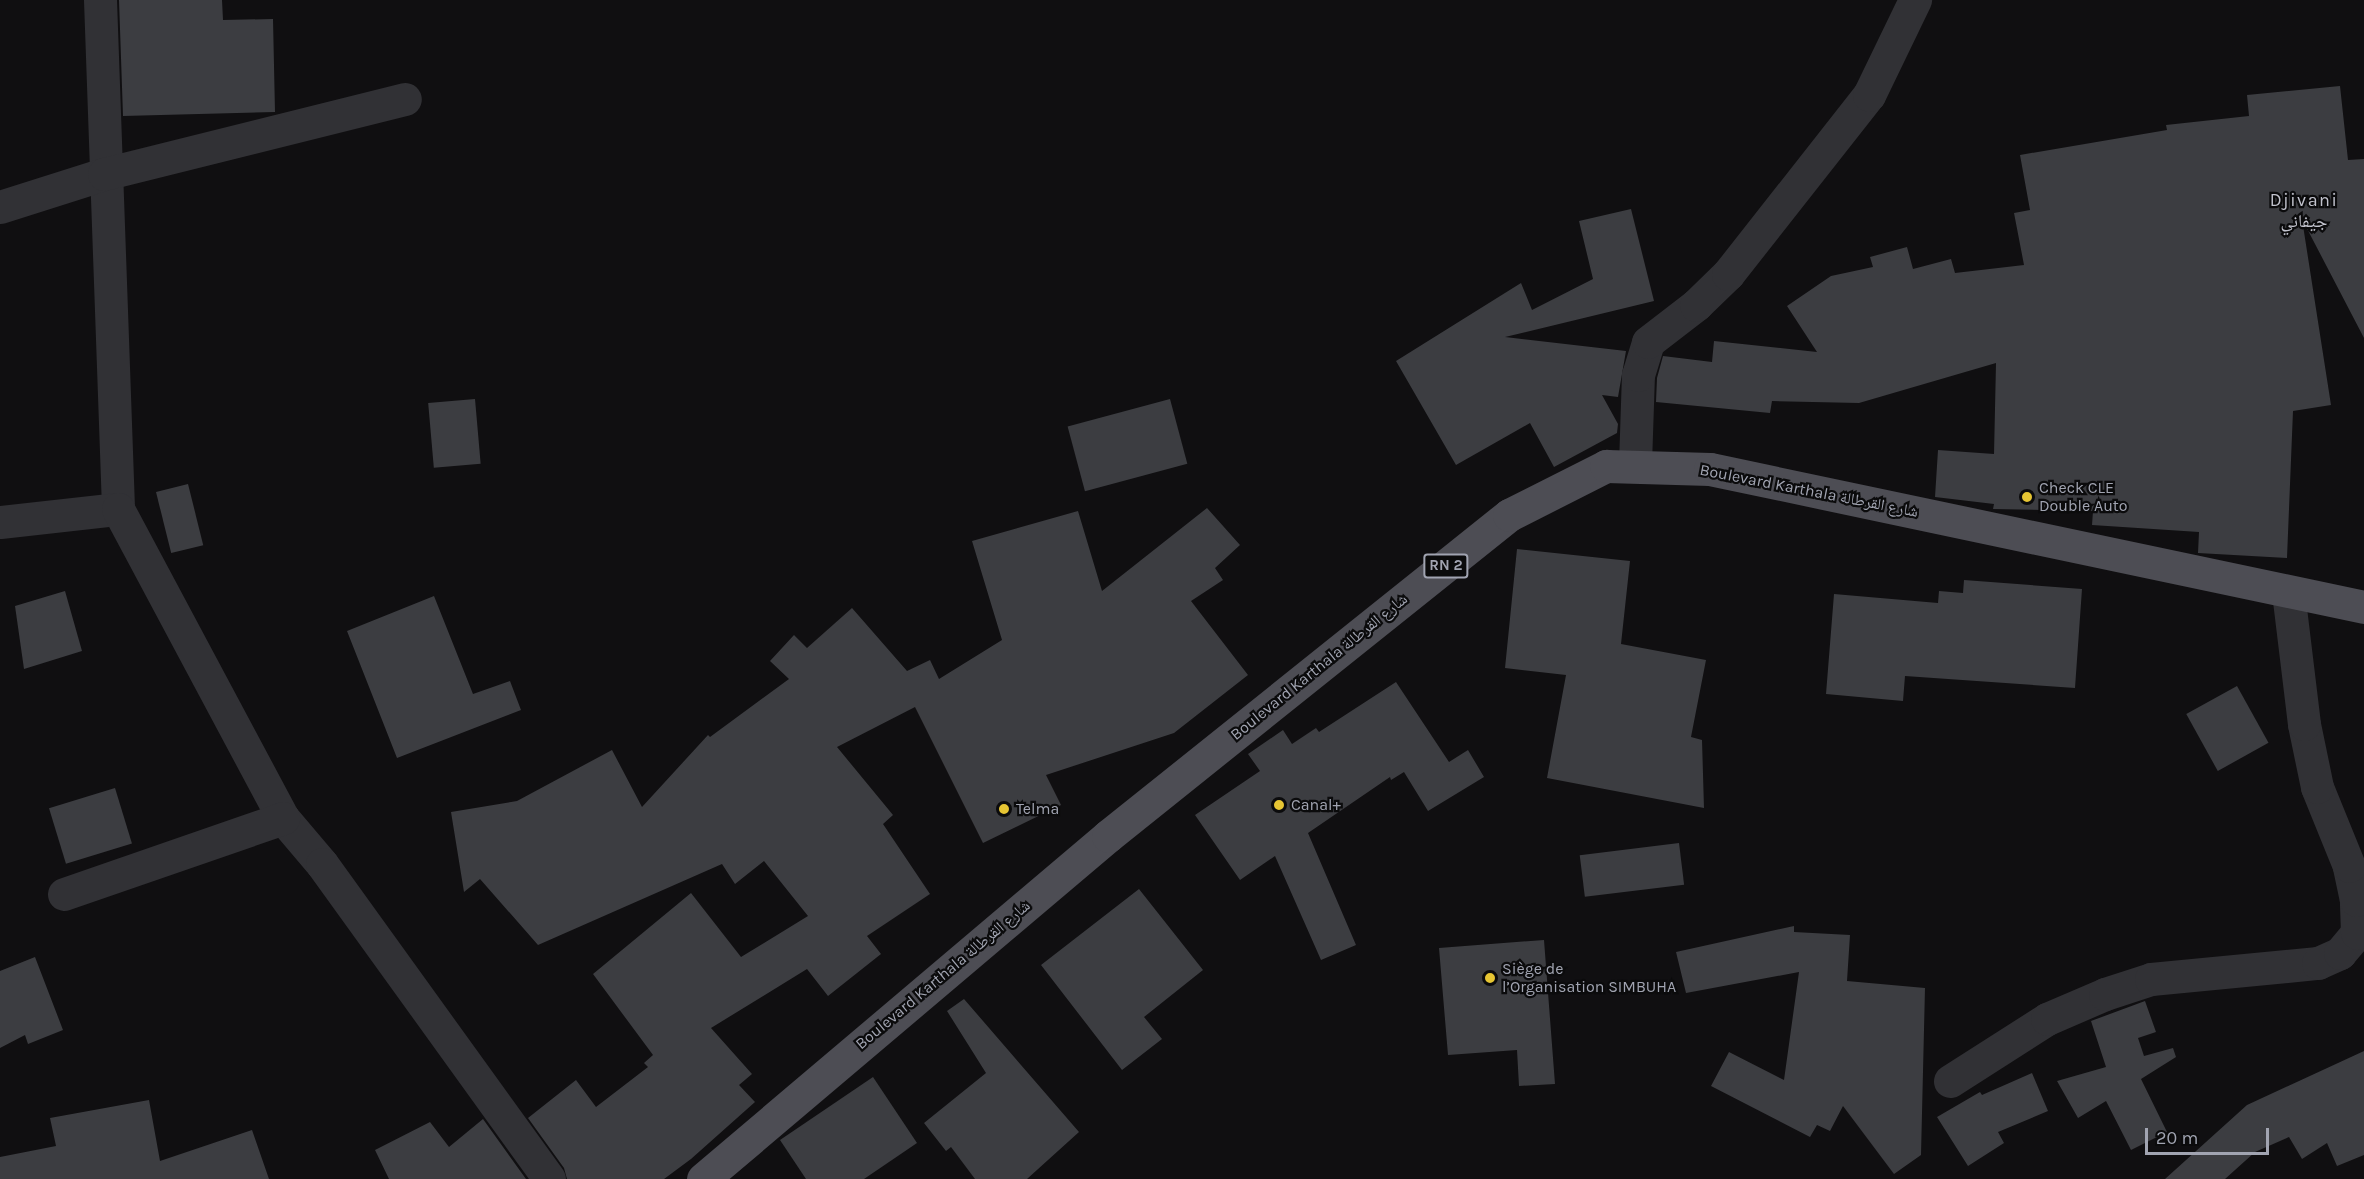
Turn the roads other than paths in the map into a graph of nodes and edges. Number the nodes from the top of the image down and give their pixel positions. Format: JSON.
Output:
{"nodes":[{"id":1,"x":100,"y":0,"type":"edge"},
{"id":2,"x":1915,"y":0,"type":"edge"},
{"id":3,"x":405,"y":99,"type":"dead end"},
{"id":4,"x":104,"y":174,"type":"junction"},
{"id":5,"x":0,"y":207,"type":"edge"},
{"id":6,"x":1635,"y":464,"type":"junction"},
{"id":7,"x":118,"y":508,"type":"junction"},
{"id":8,"x":0,"y":522,"type":"edge"},
{"id":9,"x":2288,"y":592,"type":"junction"},
{"id":10,"x":2364,"y":607,"type":"edge"},
{"id":11,"x":283,"y":818,"type":"junction"},
{"id":12,"x":64,"y":894,"type":"dead end"},
{"id":13,"x":1950,"y":1082,"type":"dead end"},
{"id":14,"x":549,"y":1179,"type":"edge"},
{"id":15,"x":703,"y":1179,"type":"edge"}],
"edges":[{"from":1,"to":4,"type":"street"},
{"from":2,"to":6,"type":"street"},
{"from":3,"to":4,"type":"street"},
{"from":4,"to":5,"type":"street"},
{"from":4,"to":7,"type":"street"},
{"from":6,"to":9,"type":"main road","name":"Boulevard Karthala شارع القرطالة","number":"RN 2"},
{"from":6,"to":15,"type":"main road","name":"Boulevard Karthala شارع القرطالة","number":"RN 2"},
{"from":7,"to":8,"type":"street"},
{"from":7,"to":11,"type":"street"},
{"from":9,"to":10,"type":"main road","name":"Boulevard Karthala شارع القرطالة","number":"RN 2"},
{"from":9,"to":13,"type":"street"},
{"from":11,"to":12,"type":"street"},
{"from":11,"to":14,"type":"street"}]}
